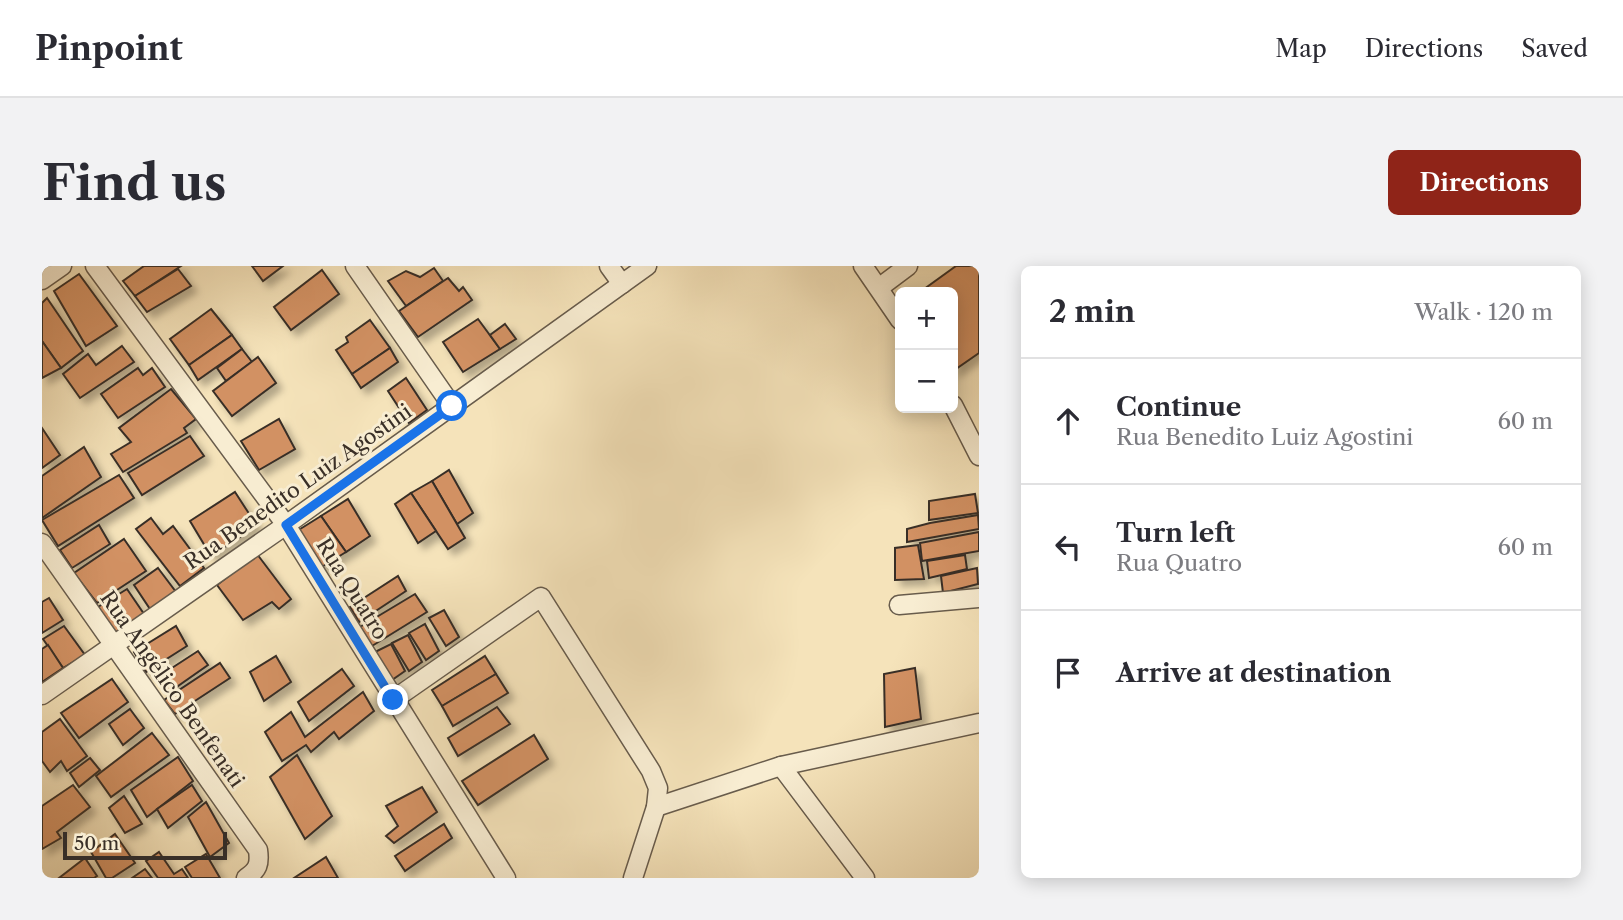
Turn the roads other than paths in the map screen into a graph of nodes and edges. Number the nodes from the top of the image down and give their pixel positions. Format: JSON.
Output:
{"nodes":[{"id":1,"x":62,"y":266,"type":"edge"},
{"id":2,"x":95,"y":266,"type":"edge"},
{"id":3,"x":355,"y":266,"type":"edge"},
{"id":4,"x":609,"y":266,"type":"edge"},
{"id":5,"x":647,"y":266,"type":"edge"},
{"id":6,"x":863,"y":266,"type":"edge"},
{"id":7,"x":908,"y":266,"type":"edge"},
{"id":8,"x":42,"y":280,"type":"edge"},
{"id":9,"x":622,"y":284,"type":"junction"},
{"id":10,"x":880,"y":287,"type":"junction"},
{"id":11,"x":895,"y":312,"type":"edge"},
{"id":12,"x":452,"y":406,"type":"junction"},
{"id":13,"x":957,"y":413,"type":"edge"},
{"id":14,"x":979,"y":456,"type":"edge"},
{"id":15,"x":286,"y":525,"type":"junction"},
{"id":16,"x":42,"y":543,"type":"edge"},
{"id":17,"x":979,"y":598,"type":"edge"},
{"id":18,"x":899,"y":606,"type":"dead end"},
{"id":19,"x":113,"y":644,"type":"junction"},
{"id":20,"x":42,"y":695,"type":"edge"},
{"id":21,"x":393,"y":700,"type":"junction"},
{"id":22,"x":979,"y":723,"type":"edge"},
{"id":23,"x":781,"y":766,"type":"junction"},
{"id":24,"x":656,"y":807,"type":"junction"},
{"id":25,"x":246,"y":878,"type":"edge"},
{"id":26,"x":506,"y":878,"type":"edge"},
{"id":27,"x":633,"y":878,"type":"edge"},
{"id":28,"x":865,"y":878,"type":"edge"}],
"edges":[{"from":1,"to":8,"type":"street"},
{"from":2,"to":15,"type":"street","name":"Rua Quatro"},
{"from":3,"to":12,"type":"street"},
{"from":4,"to":9,"type":"street"},
{"from":5,"to":9,"type":"street","name":"Rua Benedito Luiz Agostini"},
{"from":6,"to":10,"type":"street"},
{"from":7,"to":10,"type":"street"},
{"from":9,"to":12,"type":"street","name":"Rua Benedito Luiz Agostini"},
{"from":10,"to":11,"type":"street"},
{"from":12,"to":15,"type":"street","name":"Rua Benedito Luiz Agostini"},
{"from":13,"to":14,"type":"street"},
{"from":15,"to":19,"type":"street","name":"Rua Benedito Luiz Agostini"},
{"from":15,"to":21,"type":"street","name":"Rua Quatro"},
{"from":16,"to":19,"type":"street","name":"Rua Angélico Benfenati"},
{"from":17,"to":18,"type":"street"},
{"from":19,"to":20,"type":"street","name":"Rua Benedito Luiz Agostini"},
{"from":19,"to":25,"type":"street","name":"Rua Angélico Benfenati"},
{"from":21,"to":24,"type":"street"},
{"from":21,"to":26,"type":"street","name":"Rua Quatro"},
{"from":22,"to":23,"type":"street"},
{"from":23,"to":24,"type":"street"},
{"from":23,"to":28,"type":"street"},
{"from":24,"to":27,"type":"street"}]}
